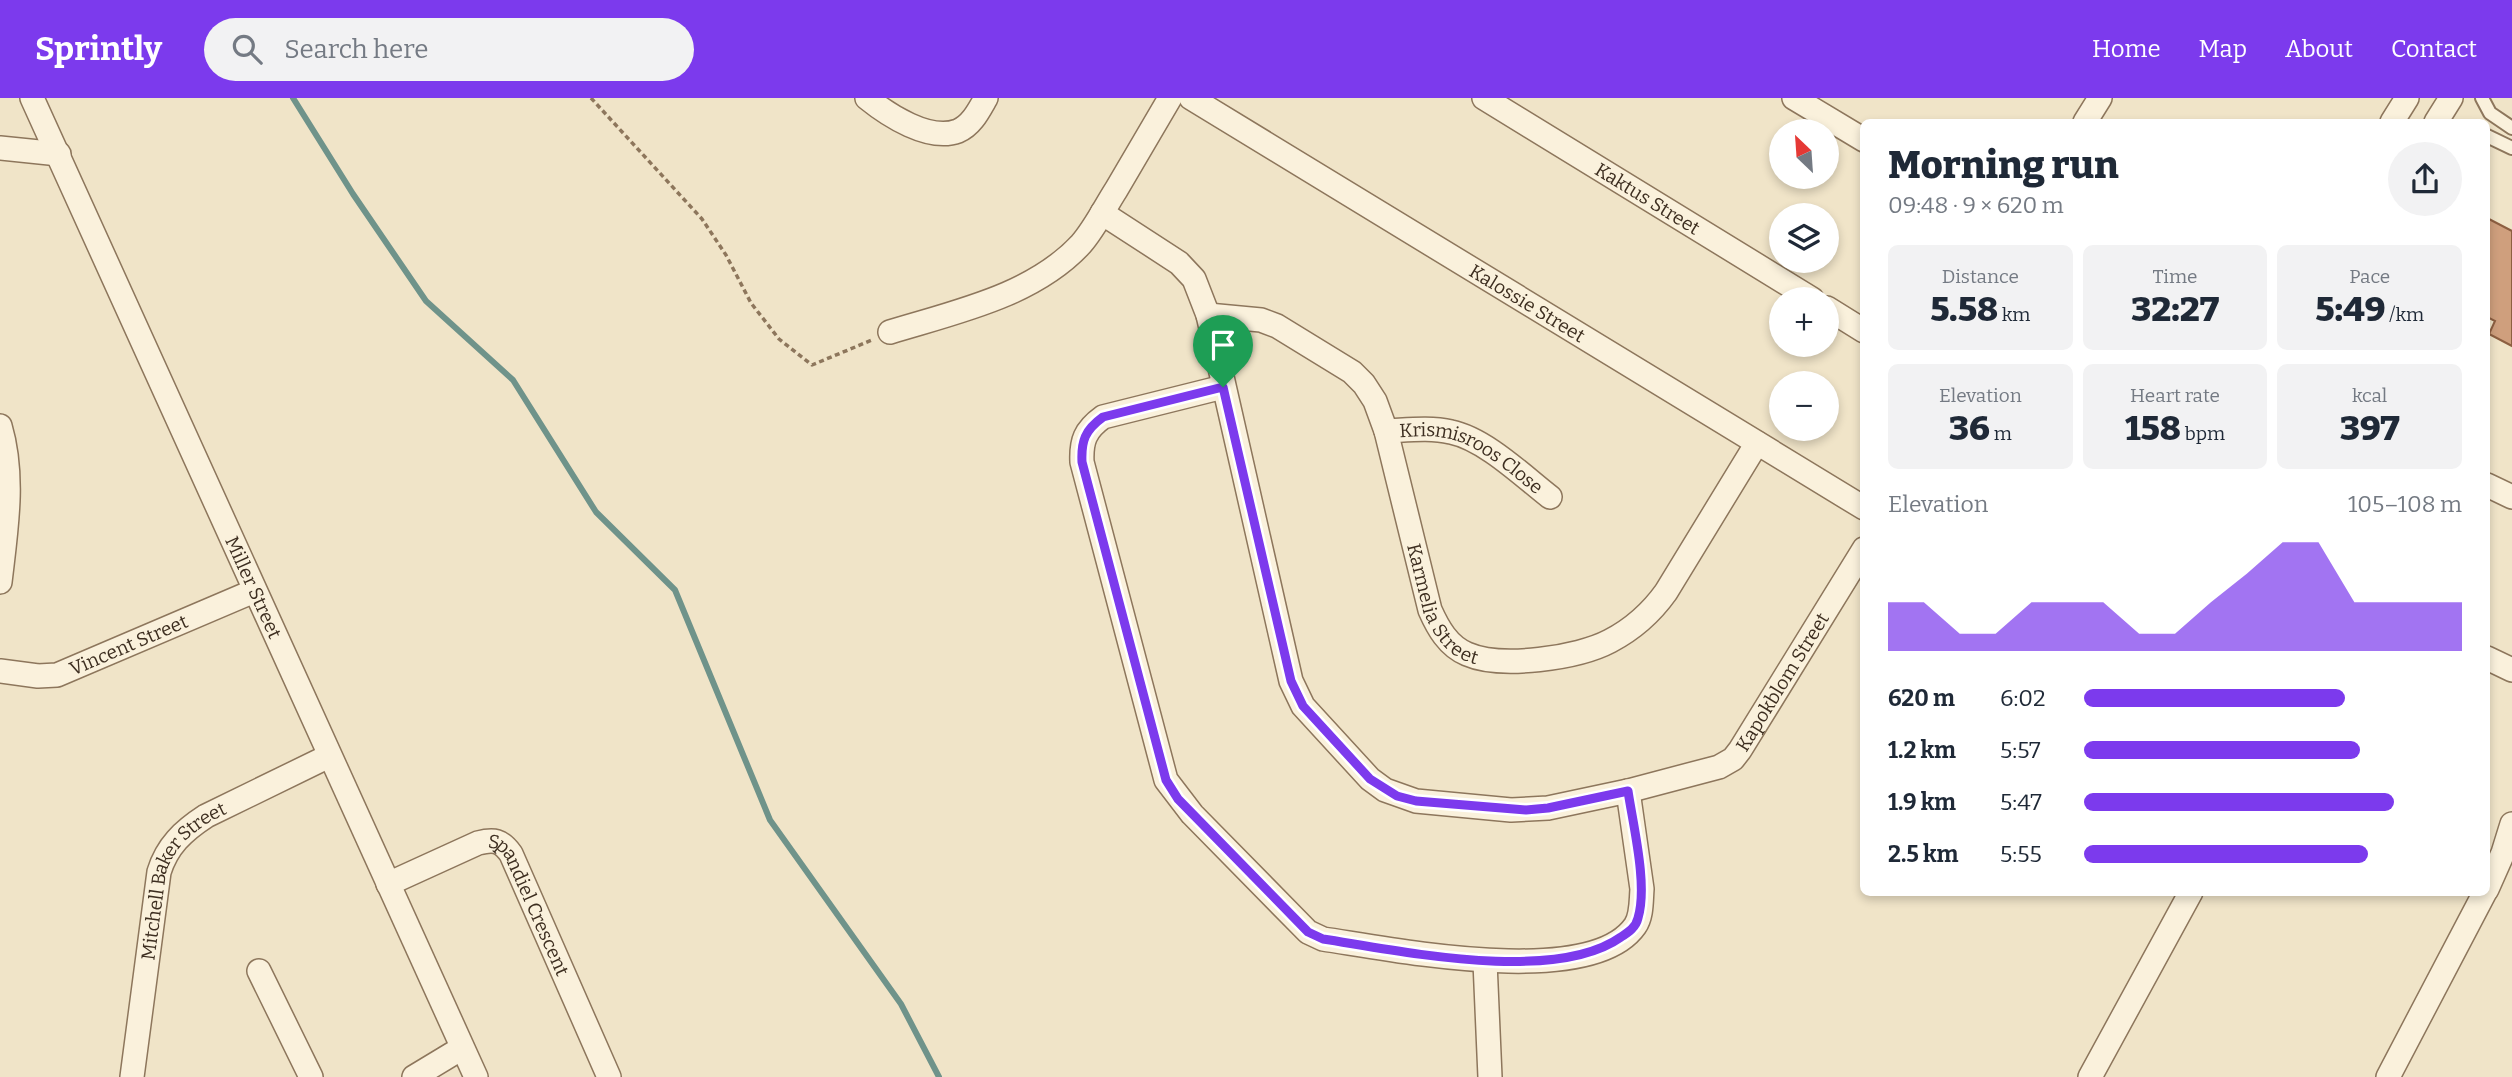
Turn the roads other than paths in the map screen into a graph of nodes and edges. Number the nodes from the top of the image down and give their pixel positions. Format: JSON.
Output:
{"nodes":[{"id":1,"x":32,"y":98,"type":"edge"},
{"id":2,"x":867,"y":98,"type":"edge"},
{"id":3,"x":986,"y":98,"type":"edge"},
{"id":4,"x":1170,"y":98,"type":"edge"},
{"id":5,"x":1191,"y":98,"type":"edge"},
{"id":6,"x":1484,"y":98,"type":"edge"},
{"id":7,"x":1794,"y":98,"type":"edge"},
{"id":8,"x":2100,"y":98,"type":"edge"},
{"id":9,"x":2407,"y":98,"type":"edge"},
{"id":10,"x":2451,"y":98,"type":"edge"},
{"id":11,"x":2482,"y":98,"type":"edge"},
{"id":12,"x":2087,"y":119,"type":"edge"},
{"id":13,"x":2394,"y":119,"type":"edge"},
{"id":14,"x":2438,"y":119,"type":"edge"},
{"id":15,"x":2512,"y":128,"type":"edge"},
{"id":16,"x":2490,"y":137,"type":"edge"},
{"id":17,"x":1860,"y":138,"type":"edge"},
{"id":18,"x":0,"y":148,"type":"edge"},
{"id":19,"x":2512,"y":148,"type":"edge"},
{"id":20,"x":59,"y":154,"type":"junction"},
{"id":21,"x":1102,"y":213,"type":"junction"},
{"id":22,"x":1792,"y":287,"type":"edge"},
{"id":23,"x":1208,"y":315,"type":"junction"},
{"id":24,"x":1839,"y":315,"type":"edge"},
{"id":25,"x":1860,"y":329,"type":"edge"},
{"id":26,"x":890,"y":332,"type":"road end"},
{"id":27,"x":1223,"y":387,"type":"junction"},
{"id":28,"x":0,"y":426,"type":"edge"},
{"id":29,"x":1386,"y":431,"type":"junction"},
{"id":30,"x":1757,"y":443,"type":"junction"},
{"id":31,"x":2490,"y":486,"type":"edge"},
{"id":32,"x":2512,"y":497,"type":"edge"},
{"id":33,"x":1550,"y":498,"type":"dead end"},
{"id":34,"x":1860,"y":506,"type":"edge"},
{"id":35,"x":1860,"y":555,"type":"edge"},
{"id":36,"x":0,"y":582,"type":"edge"},
{"id":37,"x":254,"y":591,"type":"junction"},
{"id":38,"x":2490,"y":659,"type":"edge"},
{"id":39,"x":2512,"y":670,"type":"edge"},
{"id":40,"x":0,"y":671,"type":"edge"},
{"id":41,"x":329,"y":756,"type":"junction"},
{"id":42,"x":1628,"y":791,"type":"junction"},
{"id":43,"x":2512,"y":824,"type":"edge"},
{"id":44,"x":2490,"y":882,"type":"edge"},
{"id":45,"x":388,"y":884,"type":"junction"},
{"id":46,"x":2189,"y":896,"type":"edge"},
{"id":47,"x":2483,"y":896,"type":"edge"},
{"id":48,"x":1485,"y":962,"type":"junction"},
{"id":49,"x":259,"y":971,"type":"dead end"},
{"id":50,"x":462,"y":1048,"type":"junction"},
{"id":51,"x":132,"y":1077,"type":"edge"},
{"id":52,"x":311,"y":1077,"type":"edge"},
{"id":53,"x":414,"y":1077,"type":"edge"},
{"id":54,"x":475,"y":1077,"type":"edge"},
{"id":55,"x":609,"y":1077,"type":"edge"},
{"id":56,"x":1490,"y":1077,"type":"edge"},
{"id":57,"x":2090,"y":1077,"type":"edge"},
{"id":58,"x":2388,"y":1077,"type":"edge"}],
"edges":[{"from":1,"to":20,"type":"street","name":"Miller Street"},
{"from":2,"to":3,"type":"street"},
{"from":4,"to":21,"type":"street"},
{"from":5,"to":30,"type":"street","name":"Kalossie Street"},
{"from":6,"to":22,"type":"street","name":"Kaktus Street"},
{"from":7,"to":17,"type":"street"},
{"from":8,"to":12,"type":"street"},
{"from":9,"to":13,"type":"street"},
{"from":10,"to":14,"type":"street"},
{"from":11,"to":15,"type":"lane"},
{"from":16,"to":19,"type":"lane"},
{"from":18,"to":20,"type":"street"},
{"from":20,"to":37,"type":"street","name":"Miller Street"},
{"from":21,"to":23,"type":"street","name":"Kapokblom Street"},
{"from":21,"to":26,"type":"street"},
{"from":23,"to":27,"type":"street","name":"Kapokblom Street"},
{"from":23,"to":29,"type":"street","name":"Karmelia Street"},
{"from":24,"to":25,"type":"street"},
{"from":27,"to":42,"type":"street","name":"Kapokblom Street"},
{"from":27,"to":48,"type":"street"},
{"from":28,"to":36,"type":"street"},
{"from":29,"to":30,"type":"street","name":"Karmelia Street"},
{"from":29,"to":33,"type":"street","name":"Krismisroos Close"},
{"from":30,"to":34,"type":"street","name":"Kalossie Street"},
{"from":31,"to":32,"type":"street"},
{"from":35,"to":42,"type":"street","name":"Kapokblom Street"},
{"from":37,"to":40,"type":"street","name":"Vincent Street"},
{"from":37,"to":41,"type":"street","name":"Miller Street"},
{"from":38,"to":39,"type":"street"},
{"from":41,"to":45,"type":"street","name":"Miller Street"},
{"from":41,"to":51,"type":"street","name":"Mitchell Baker Street"},
{"from":42,"to":48,"type":"street"},
{"from":43,"to":44,"type":"street"},
{"from":45,"to":50,"type":"street","name":"Miller Street"},
{"from":45,"to":55,"type":"street","name":"Spandiel Crescent"},
{"from":46,"to":57,"type":"street"},
{"from":47,"to":58,"type":"street"},
{"from":48,"to":56,"type":"street"},
{"from":49,"to":52,"type":"street"},
{"from":50,"to":53,"type":"street"},
{"from":50,"to":54,"type":"street","name":"Miller Street"}]}
